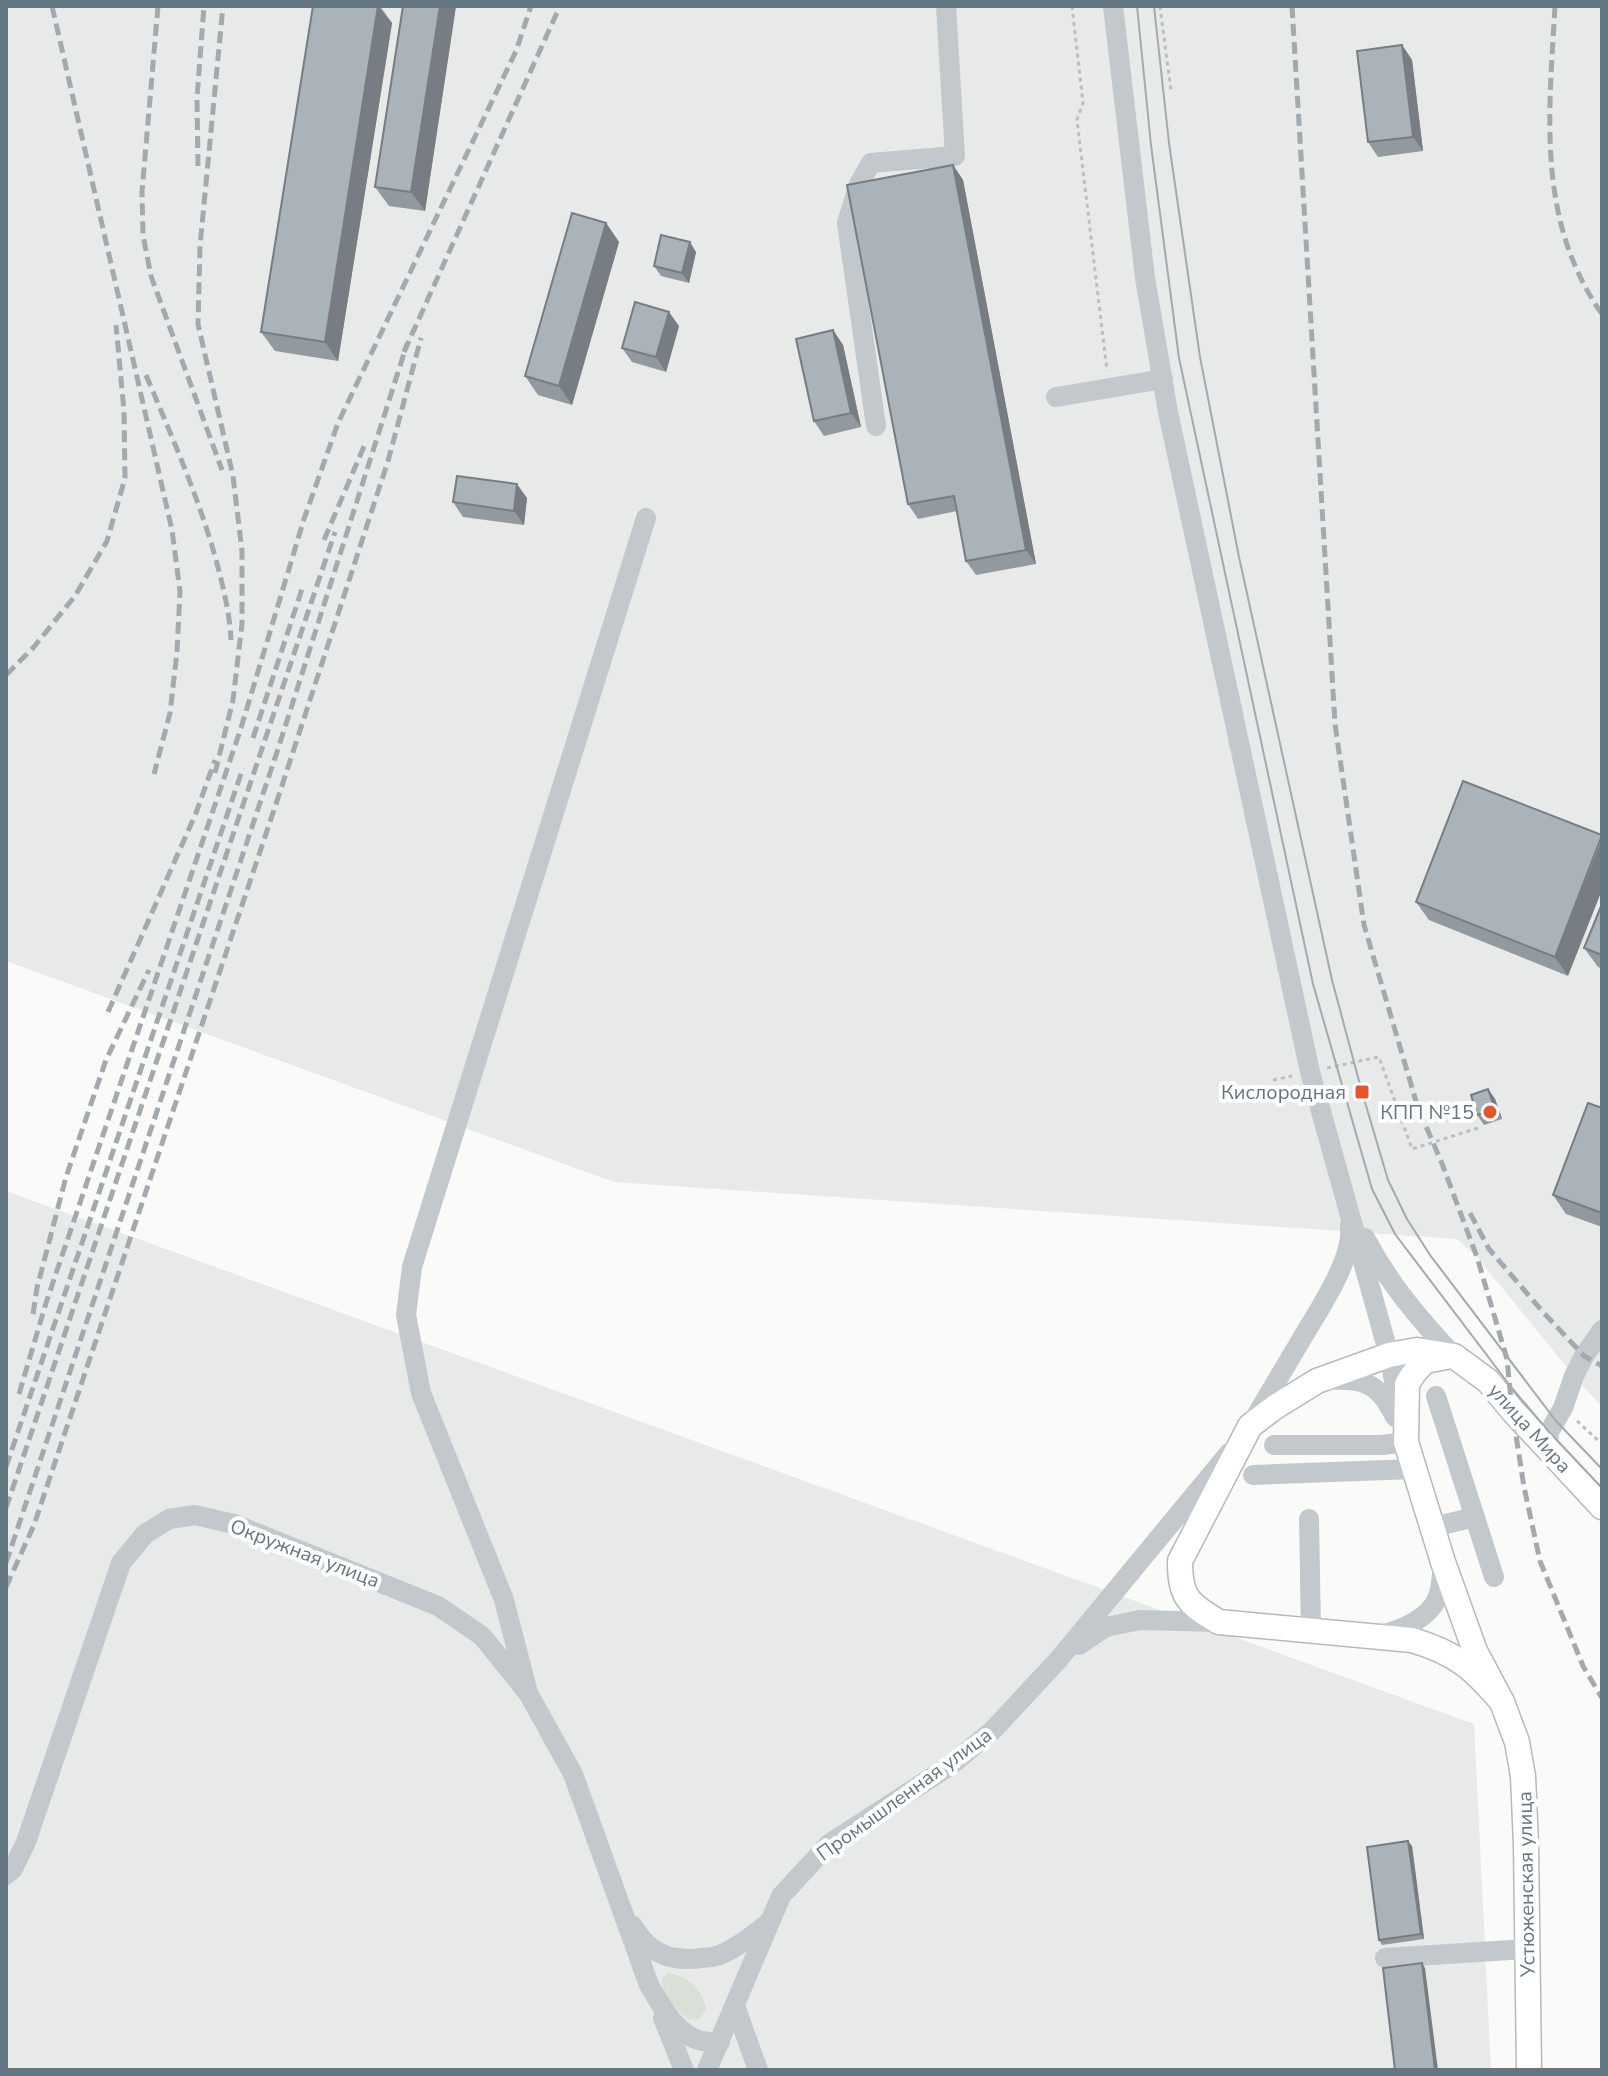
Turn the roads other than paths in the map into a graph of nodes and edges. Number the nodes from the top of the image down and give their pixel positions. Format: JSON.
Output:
{"nodes":[{"id":1,"x":946,"y":6,"type":"edge"},
{"id":2,"x":1113,"y":6,"type":"edge"},
{"id":3,"x":1163,"y":379,"type":"junction"},
{"id":4,"x":1056,"y":397,"type":"dead end"},
{"id":5,"x":876,"y":426,"type":"dead end"},
{"id":6,"x":646,"y":518,"type":"dead end"},
{"id":7,"x":1348,"y":1206,"type":"junction"},
{"id":8,"x":1602,"y":1330,"type":"edge"},
{"id":9,"x":1389,"y":1355,"type":"junction"},
{"id":10,"x":1454,"y":1356,"type":"junction"},
{"id":11,"x":1317,"y":1381,"type":"junction"},
{"id":12,"x":1436,"y":1396,"type":"dead end"},
{"id":13,"x":1250,"y":1426,"type":"junction"},
{"id":14,"x":1406,"y":1442,"type":"junction"},
{"id":15,"x":1274,"y":1445,"type":"dead end"},
{"id":16,"x":1548,"y":1450,"type":"junction"},
{"id":17,"x":1414,"y":1469,"type":"junction"},
{"id":18,"x":1253,"y":1475,"type":"dead end"},
{"id":19,"x":1602,"y":1507,"type":"edge"},
{"id":20,"x":1475,"y":1517,"type":"junction"},
{"id":21,"x":1309,"y":1519,"type":"dead end"},
{"id":22,"x":1433,"y":1527,"type":"junction"},
{"id":23,"x":1443,"y":1562,"type":"junction"},
{"id":24,"x":1494,"y":1577,"type":"dead end"},
{"id":25,"x":1219,"y":1622,"type":"junction"},
{"id":26,"x":1311,"y":1631,"type":"junction"},
{"id":27,"x":1372,"y":1636,"type":"junction"},
{"id":28,"x":1059,"y":1659,"type":"junction"},
{"id":29,"x":528,"y":1693,"type":"junction"},
{"id":30,"x":1502,"y":1702,"type":"junction"},
{"id":31,"x":6,"y":1875,"type":"edge"},
{"id":32,"x":617,"y":1898,"type":"junction"},
{"id":33,"x":768,"y":1923,"type":"junction"},
{"id":34,"x":1527,"y":1949,"type":"junction"},
{"id":35,"x":1385,"y":1958,"type":"dead end"},
{"id":36,"x":649,"y":1985,"type":"junction"},
{"id":37,"x":735,"y":2006,"type":"junction"},
{"id":38,"x":720,"y":2042,"type":"junction"},
{"id":39,"x":684,"y":2070,"type":"edge"},
{"id":40,"x":707,"y":2070,"type":"edge"},
{"id":41,"x":758,"y":2070,"type":"edge"},
{"id":42,"x":1529,"y":2070,"type":"edge"}],
"edges":[{"from":1,"to":5,"type":"street"},
{"from":2,"to":3,"type":"street"},
{"from":3,"to":4,"type":"street"},
{"from":3,"to":7,"type":"street"},
{"from":6,"to":29,"type":"street"},
{"from":7,"to":9,"type":"street"},
{"from":7,"to":10,"type":"street"},
{"from":7,"to":13,"type":"street"},
{"from":8,"to":16,"type":"street"},
{"from":9,"to":10,"type":"main road"},
{"from":9,"to":11,"type":"main road"},
{"from":9,"to":14,"type":"street"},
{"from":10,"to":14,"type":"main road"},
{"from":10,"to":16,"type":"main road","name":"улица Мира"},
{"from":11,"to":13,"type":"main road"},
{"from":11,"to":14,"type":"street"},
{"from":12,"to":20,"type":"street"},
{"from":13,"to":25,"type":"main road"},
{"from":13,"to":28,"type":"street"},
{"from":14,"to":15,"type":"street"},
{"from":14,"to":17,"type":"main road"},
{"from":16,"to":19,"type":"main road","name":"улица Мира"},
{"from":17,"to":18,"type":"street"},
{"from":17,"to":22,"type":"main road"},
{"from":20,"to":22,"type":"street"},
{"from":20,"to":24,"type":"street"},
{"from":21,"to":26,"type":"street"},
{"from":22,"to":23,"type":"main road"},
{"from":23,"to":27,"type":"street"},
{"from":23,"to":30,"type":"main road"},
{"from":25,"to":26,"type":"main road"},
{"from":25,"to":28,"type":"street"},
{"from":26,"to":27,"type":"main road"},
{"from":27,"to":30,"type":"main road"},
{"from":28,"to":33,"type":"street","name":"Промышленная улица"},
{"from":29,"to":31,"type":"street","name":"Окружная улица"},
{"from":29,"to":32,"type":"street","name":"Окружная улица"},
{"from":30,"to":34,"type":"main road","name":"Устюженская улица"},
{"from":32,"to":33,"type":"street"},
{"from":32,"to":36,"type":"street"},
{"from":33,"to":37,"type":"street","name":"Промышленная улица"},
{"from":34,"to":35,"type":"street"},
{"from":34,"to":42,"type":"main road","name":"Устюженская улица"},
{"from":36,"to":38,"type":"street"},
{"from":36,"to":39,"type":"street"},
{"from":37,"to":38,"type":"street","name":"Промышленная улица"},
{"from":37,"to":41,"type":"street"},
{"from":38,"to":40,"type":"street","name":"Промышленная улица"}]}
